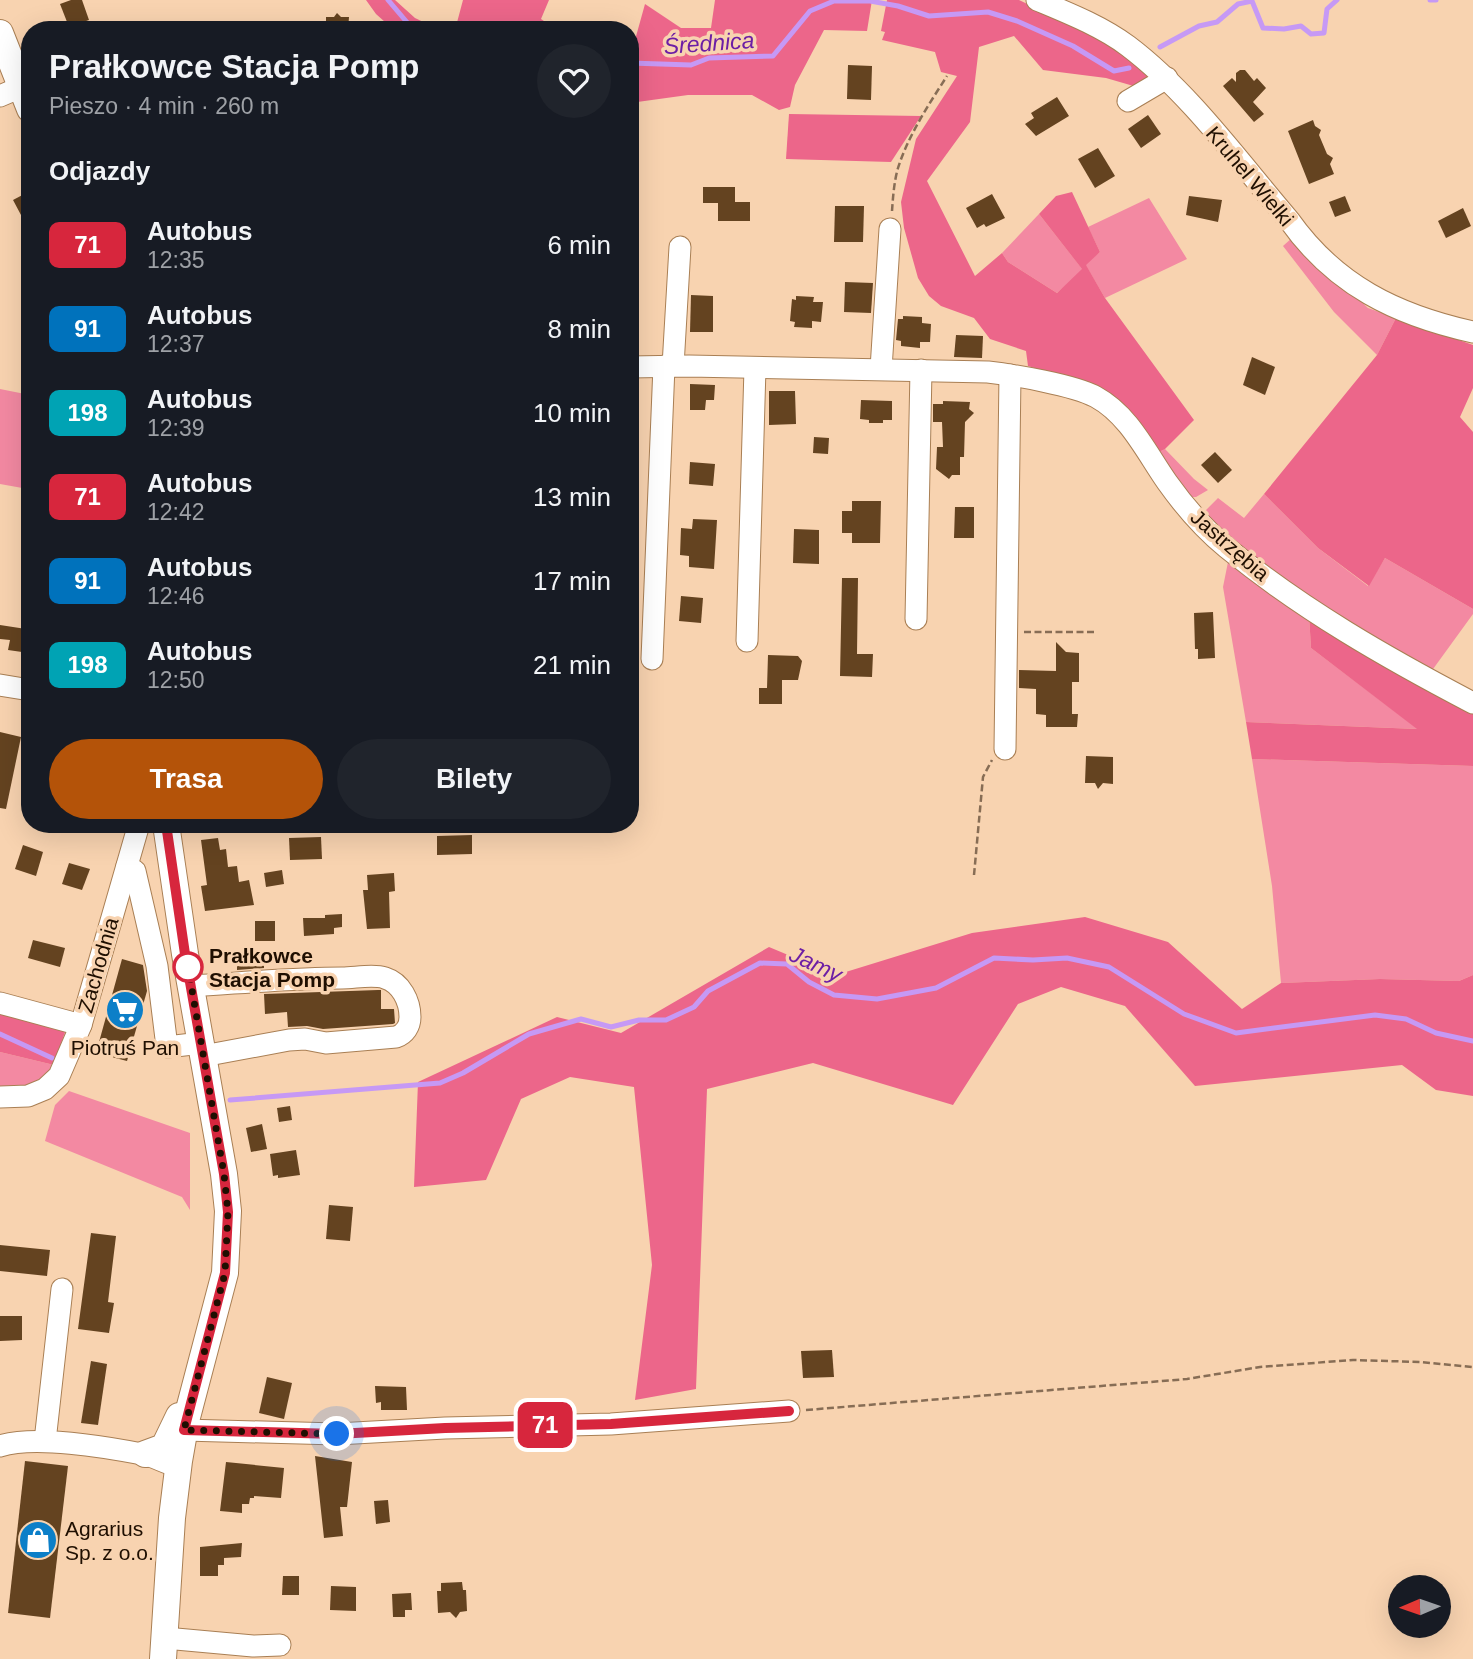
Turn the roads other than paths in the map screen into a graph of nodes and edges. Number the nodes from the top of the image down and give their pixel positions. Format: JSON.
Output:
{"nodes":[{"id":1,"x":1037,"y":0,"type":"edge"},
{"id":2,"x":0,"y":33,"type":"edge"},
{"id":3,"x":1167,"y":78,"type":"junction"},
{"id":4,"x":17,"y":97,"type":"edge"},
{"id":5,"x":1128,"y":101,"type":"dead end"},
{"id":6,"x":890,"y":229,"type":"road end"},
{"id":7,"x":680,"y":247,"type":"dead end"},
{"id":8,"x":1473,"y":332,"type":"edge"},
{"id":9,"x":669,"y":366,"type":"junction"},
{"id":10,"x":639,"y":367,"type":"edge"},
{"id":11,"x":755,"y":368,"type":"junction"},
{"id":12,"x":881,"y":369,"type":"junction"},
{"id":13,"x":921,"y":370,"type":"junction"},
{"id":14,"x":1010,"y":375,"type":"junction"},
{"id":15,"x":916,"y":619,"type":"dead end"},
{"id":16,"x":747,"y":641,"type":"dead end"},
{"id":17,"x":652,"y":659,"type":"dead end"},
{"id":18,"x":0,"y":685,"type":"edge"},
{"id":19,"x":21,"y":688,"type":"edge"},
{"id":20,"x":1473,"y":703,"type":"edge"},
{"id":21,"x":1005,"y":749,"type":"road end"},
{"id":22,"x":136,"y":833,"type":"edge"},
{"id":23,"x":167,"y":833,"type":"edge"},
{"id":24,"x":127,"y":866,"type":"junction"},
{"id":25,"x":191,"y":986,"type":"junction"},
{"id":26,"x":0,"y":1003,"type":"edge"},
{"id":27,"x":81,"y":1025,"type":"junction"},
{"id":28,"x":202,"y":1049,"type":"junction"},
{"id":29,"x":0,"y":1097,"type":"edge"},
{"id":30,"x":62,"y":1289,"type":"dead end"},
{"id":31,"x":197,"y":1380,"type":"junction"},
{"id":32,"x":789,"y":1411,"type":"road end"},
{"id":33,"x":184,"y":1430,"type":"junction"},
{"id":34,"x":45,"y":1441,"type":"junction"},
{"id":35,"x":0,"y":1446,"type":"edge"},
{"id":36,"x":145,"y":1454,"type":"junction"},
{"id":37,"x":178,"y":1466,"type":"junction"},
{"id":38,"x":280,"y":1644,"type":"dead end"},
{"id":39,"x":164,"y":1648,"type":"edge"}],
"edges":[{"from":1,"to":3,"type":"street","name":"Kruhel Wielki"},
{"from":2,"to":4,"type":"main road"},
{"from":3,"to":5,"type":"street"},
{"from":3,"to":8,"type":"street","name":"Kruhel Wielki"},
{"from":6,"to":12,"type":"street"},
{"from":7,"to":9,"type":"street"},
{"from":9,"to":10,"type":"street","name":"Jastrzębia"},
{"from":9,"to":11,"type":"street","name":"Jastrzębia"},
{"from":9,"to":17,"type":"street"},
{"from":11,"to":12,"type":"street","name":"Jastrzębia"},
{"from":11,"to":16,"type":"street"},
{"from":12,"to":13,"type":"street","name":"Jastrzębia"},
{"from":13,"to":14,"type":"street","name":"Jastrzębia"},
{"from":13,"to":15,"type":"street"},
{"from":14,"to":20,"type":"street","name":"Jastrzębia"},
{"from":14,"to":21,"type":"street"},
{"from":18,"to":19,"type":"street"},
{"from":22,"to":24,"type":"street","name":"Zachodnia"},
{"from":23,"to":25,"type":"main road"},
{"from":24,"to":27,"type":"street","name":"Zachodnia"},
{"from":24,"to":28,"type":"street"},
{"from":25,"to":28,"type":"main road"},
{"from":25,"to":28,"type":"street"},
{"from":26,"to":27,"type":"street","name":"Zachodnia"},
{"from":27,"to":29,"type":"street"},
{"from":28,"to":31,"type":"main road"},
{"from":30,"to":34,"type":"street"},
{"from":31,"to":33,"type":"main road"},
{"from":31,"to":36,"type":"main road"},
{"from":32,"to":33,"type":"street"},
{"from":33,"to":37,"type":"main road"},
{"from":34,"to":35,"type":"street"},
{"from":34,"to":36,"type":"street"},
{"from":36,"to":37,"type":"street"},
{"from":37,"to":39,"type":"main road"},
{"from":38,"to":39,"type":"street"}]}
